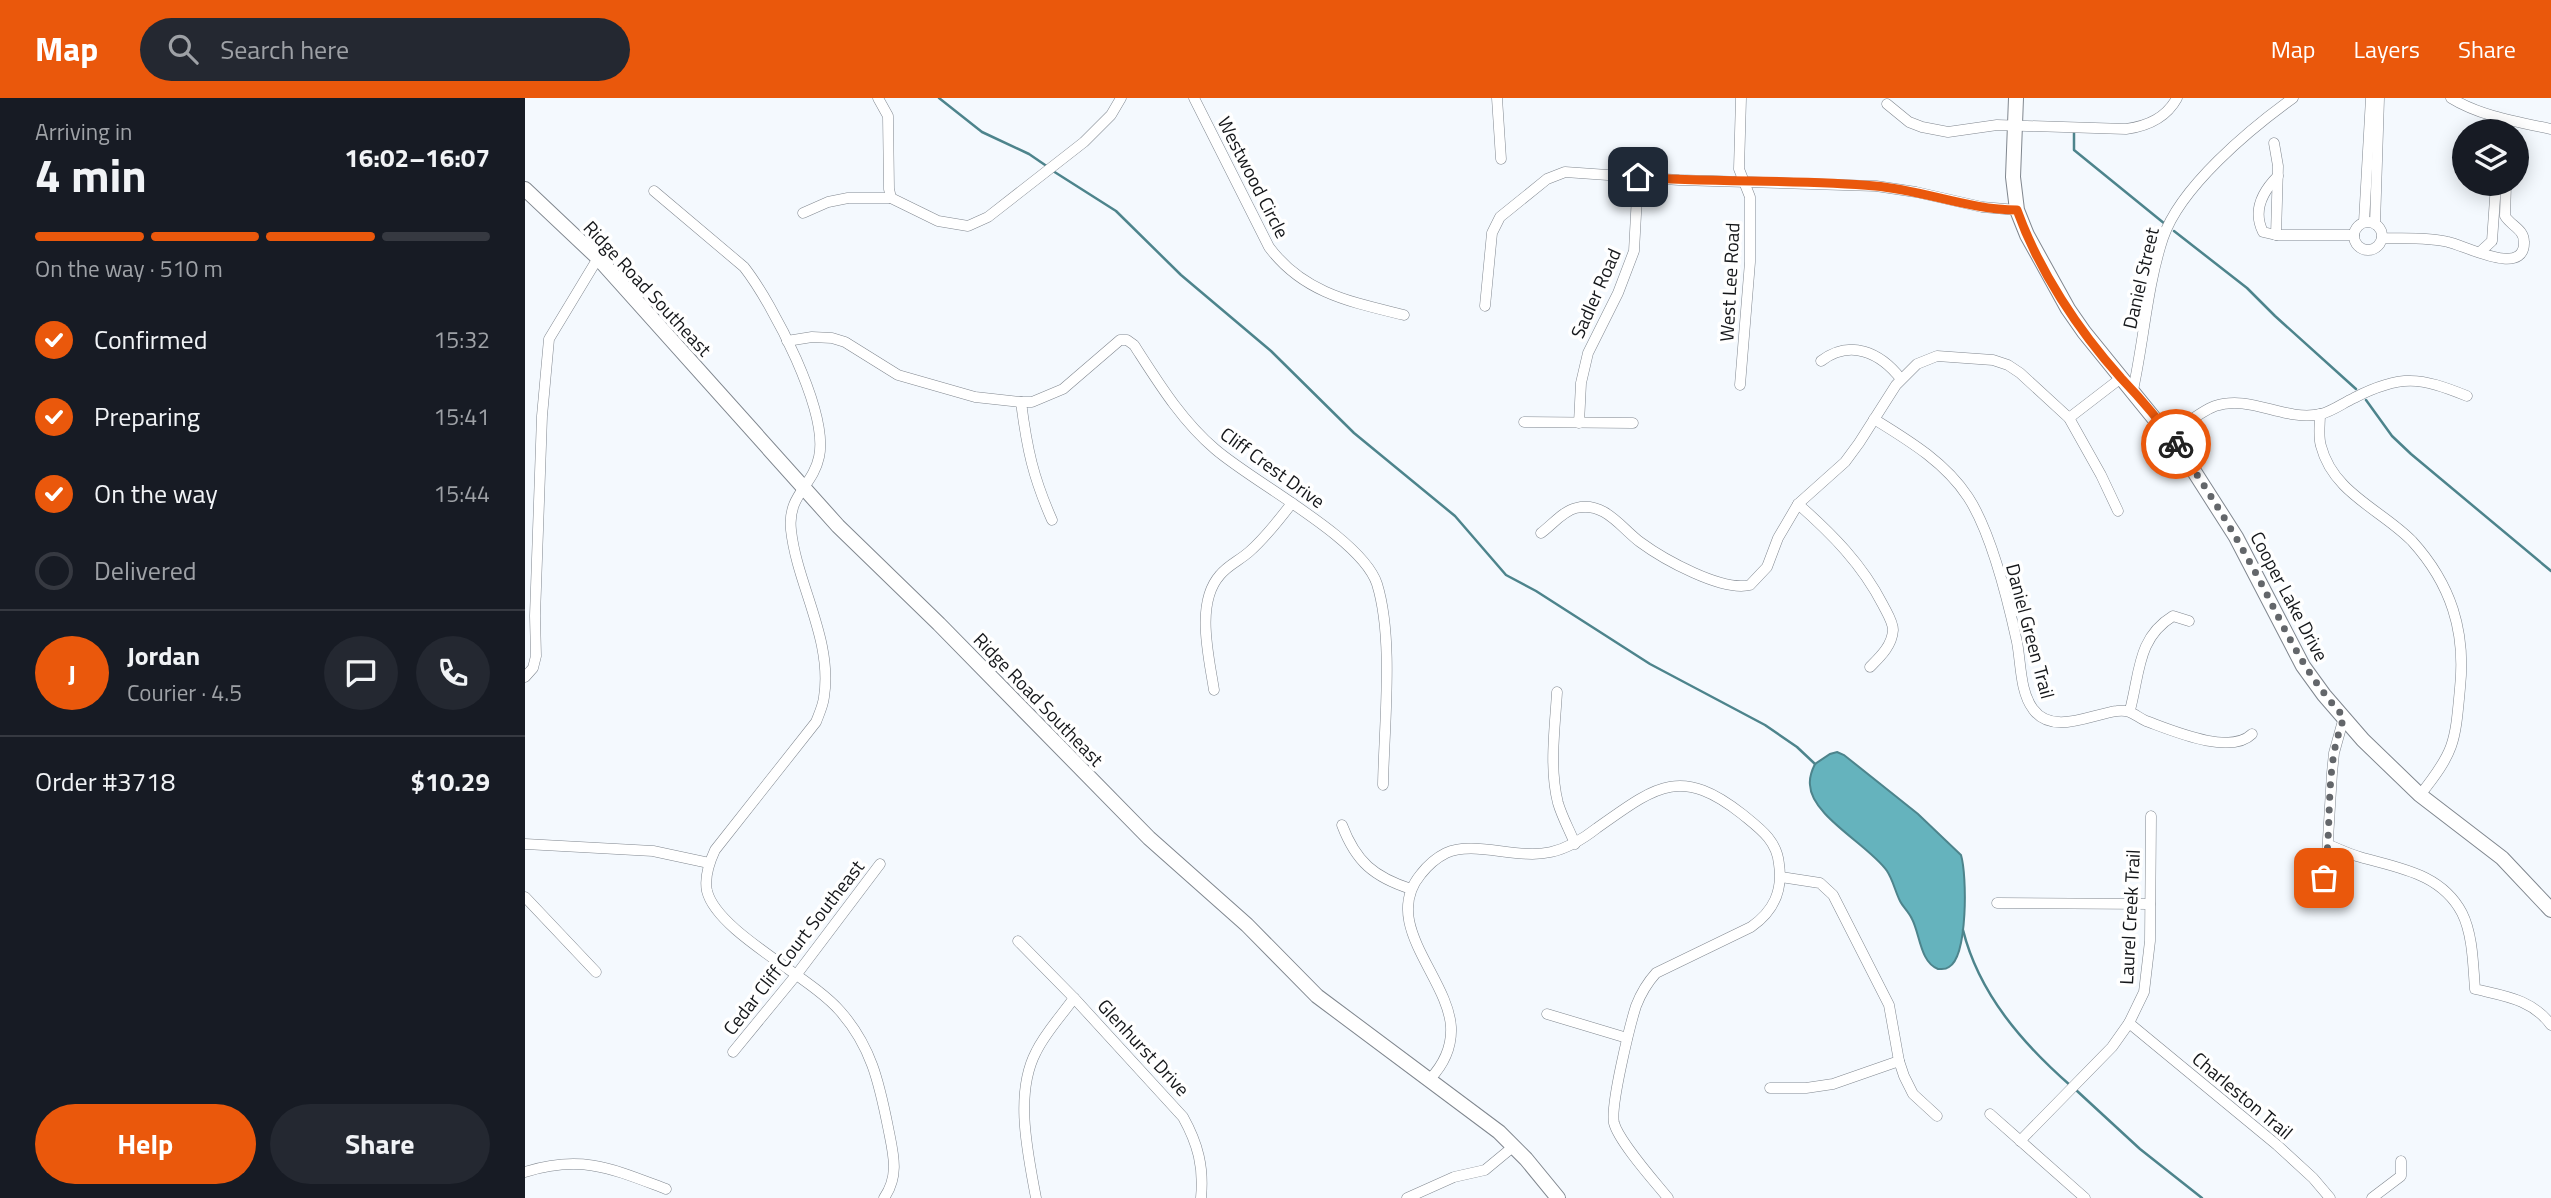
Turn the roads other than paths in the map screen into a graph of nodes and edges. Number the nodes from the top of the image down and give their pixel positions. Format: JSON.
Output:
{"nodes":[{"id":1,"x":878,"y":98,"type":"edge"},
{"id":2,"x":1121,"y":98,"type":"edge"},
{"id":3,"x":1194,"y":98,"type":"edge"},
{"id":4,"x":1497,"y":98,"type":"edge"},
{"id":5,"x":1741,"y":98,"type":"edge"},
{"id":6,"x":2016,"y":98,"type":"edge"},
{"id":7,"x":2177,"y":98,"type":"edge"},
{"id":8,"x":2293,"y":98,"type":"edge"},
{"id":9,"x":2371,"y":98,"type":"edge"},
{"id":10,"x":2379,"y":98,"type":"edge"},
{"id":11,"x":2451,"y":98,"type":"edge"},
{"id":12,"x":1887,"y":104,"type":"dead end"},
{"id":13,"x":2015,"y":126,"type":"junction"},
{"id":14,"x":2551,"y":129,"type":"edge"},
{"id":15,"x":2274,"y":143,"type":"dead end"},
{"id":16,"x":1501,"y":159,"type":"dead end"},
{"id":17,"x":2278,"y":176,"type":"junction"},
{"id":18,"x":1638,"y":177,"type":"junction"},
{"id":19,"x":1744,"y":181,"type":"junction"},
{"id":20,"x":654,"y":191,"type":"dead end"},
{"id":21,"x":528,"y":196,"type":"edge"},
{"id":22,"x":2495,"y":196,"type":"edge"},
{"id":23,"x":2506,"y":196,"type":"edge"},
{"id":24,"x":891,"y":198,"type":"junction"},
{"id":25,"x":2017,"y":210,"type":"junction"},
{"id":26,"x":803,"y":214,"type":"dead end"},
{"id":27,"x":2370,"y":223,"type":"junction"},
{"id":28,"x":2276,"y":235,"type":"junction"},
{"id":29,"x":2354,"y":235,"type":"junction"},
{"id":30,"x":2382,"y":238,"type":"junction"},
{"id":31,"x":2480,"y":253,"type":"junction"},
{"id":32,"x":598,"y":258,"type":"junction"},
{"id":33,"x":1485,"y":306,"type":"dead end"},
{"id":34,"x":1404,"y":315,"type":"dead end"},
{"id":35,"x":787,"y":341,"type":"junction"},
{"id":36,"x":1821,"y":361,"type":"dead end"},
{"id":37,"x":2121,"y":378,"type":"junction"},
{"id":38,"x":1901,"y":379,"type":"junction"},
{"id":39,"x":1740,"y":385,"type":"dead end"},
{"id":40,"x":2133,"y":390,"type":"junction"},
{"id":41,"x":2467,"y":396,"type":"dead end"},
{"id":42,"x":1021,"y":402,"type":"junction"},
{"id":43,"x":2320,"y":414,"type":"junction"},
{"id":44,"x":2069,"y":418,"type":"junction"},
{"id":45,"x":1874,"y":419,"type":"junction"},
{"id":46,"x":1524,"y":422,"type":"dead end"},
{"id":47,"x":1579,"y":423,"type":"junction"},
{"id":48,"x":1633,"y":423,"type":"dead end"},
{"id":49,"x":2170,"y":435,"type":"junction"},
{"id":50,"x":802,"y":488,"type":"junction"},
{"id":51,"x":1292,"y":503,"type":"junction"},
{"id":52,"x":1798,"y":504,"type":"junction"},
{"id":53,"x":2118,"y":511,"type":"dead end"},
{"id":54,"x":1052,"y":520,"type":"dead end"},
{"id":55,"x":1541,"y":533,"type":"dead end"},
{"id":56,"x":2189,"y":621,"type":"dead end"},
{"id":57,"x":1870,"y":667,"type":"dead end"},
{"id":58,"x":525,"y":677,"type":"edge"},
{"id":59,"x":1214,"y":690,"type":"dead end"},
{"id":60,"x":1557,"y":692,"type":"dead end"},
{"id":61,"x":2130,"y":710,"type":"junction"},
{"id":62,"x":2344,"y":717,"type":"junction"},
{"id":63,"x":2252,"y":733,"type":"dead end"},
{"id":64,"x":1383,"y":785,"type":"dead end"},
{"id":65,"x":2420,"y":795,"type":"junction"},
{"id":66,"x":2151,"y":816,"type":"dead end"},
{"id":67,"x":1342,"y":825,"type":"dead end"},
{"id":68,"x":525,"y":844,"type":"edge"},
{"id":69,"x":1576,"y":844,"type":"junction"},
{"id":70,"x":2329,"y":845,"type":"junction"},
{"id":71,"x":709,"y":863,"type":"junction"},
{"id":72,"x":880,"y":864,"type":"dead end"},
{"id":73,"x":1781,"y":877,"type":"junction"},
{"id":74,"x":2325,"y":889,"type":"dead end"},
{"id":75,"x":1411,"y":890,"type":"junction"},
{"id":76,"x":525,"y":897,"type":"edge"},
{"id":77,"x":1997,"y":903,"type":"dead end"},
{"id":78,"x":2150,"y":904,"type":"junction"},
{"id":79,"x":2551,"y":910,"type":"edge"},
{"id":80,"x":1018,"y":942,"type":"dead end"},
{"id":81,"x":596,"y":972,"type":"dead end"},
{"id":82,"x":797,"y":974,"type":"junction"},
{"id":83,"x":1074,"y":998,"type":"junction"},
{"id":84,"x":1547,"y":1014,"type":"dead end"},
{"id":85,"x":2129,"y":1023,"type":"junction"},
{"id":86,"x":2551,"y":1025,"type":"edge"},
{"id":87,"x":1627,"y":1038,"type":"junction"},
{"id":88,"x":733,"y":1052,"type":"dead end"},
{"id":89,"x":1899,"y":1061,"type":"junction"},
{"id":90,"x":1430,"y":1079,"type":"junction"},
{"id":91,"x":1770,"y":1088,"type":"dead end"},
{"id":92,"x":1990,"y":1114,"type":"dead end"},
{"id":93,"x":1937,"y":1116,"type":"dead end"},
{"id":94,"x":2020,"y":1141,"type":"junction"},
{"id":95,"x":1514,"y":1146,"type":"junction"},
{"id":96,"x":2401,"y":1161,"type":"dead end"},
{"id":97,"x":525,"y":1172,"type":"edge"},
{"id":98,"x":666,"y":1189,"type":"dead end"},
{"id":99,"x":884,"y":1198,"type":"edge"},
{"id":100,"x":1036,"y":1198,"type":"edge"},
{"id":101,"x":1201,"y":1198,"type":"edge"},
{"id":102,"x":1407,"y":1198,"type":"edge"},
{"id":103,"x":1558,"y":1198,"type":"edge"},
{"id":104,"x":1668,"y":1198,"type":"edge"},
{"id":105,"x":2085,"y":1198,"type":"edge"},
{"id":106,"x":2330,"y":1198,"type":"edge"},
{"id":107,"x":2372,"y":1198,"type":"edge"}],
"edges":[{"from":1,"to":24,"type":"street"},
{"from":2,"to":24,"type":"street"},
{"from":3,"to":34,"type":"street","name":"Westwood Circle"},
{"from":4,"to":16,"type":"street"},
{"from":5,"to":19,"type":"street","name":"West Lee Road"},
{"from":6,"to":13,"type":"street","name":"Cooper Lake Drive"},
{"from":7,"to":13,"type":"street"},
{"from":8,"to":40,"type":"street","name":"Daniel Street"},
{"from":9,"to":27,"type":"street"},
{"from":10,"to":27,"type":"street"},
{"from":11,"to":14,"type":"street"},
{"from":12,"to":13,"type":"street"},
{"from":13,"to":25,"type":"street","name":"Cooper Lake Drive"},
{"from":15,"to":17,"type":"street"},
{"from":17,"to":28,"type":"street"},
{"from":17,"to":28,"type":"street"},
{"from":18,"to":19,"type":"street"},
{"from":18,"to":33,"type":"street"},
{"from":18,"to":47,"type":"street","name":"Sadler Road"},
{"from":19,"to":25,"type":"street"},
{"from":19,"to":39,"type":"street","name":"West Lee Road"},
{"from":20,"to":35,"type":"street"},
{"from":21,"to":32,"type":"street","name":"Ridge Road Southeast"},
{"from":22,"to":31,"type":"street"},
{"from":23,"to":31,"type":"street"},
{"from":24,"to":26,"type":"street"},
{"from":25,"to":37,"type":"street","name":"Cooper Lake Drive"},
{"from":27,"to":29,"type":"street"},
{"from":27,"to":30,"type":"street"},
{"from":28,"to":29,"type":"street"},
{"from":29,"to":30,"type":"street"},
{"from":30,"to":31,"type":"street"},
{"from":32,"to":50,"type":"street","name":"Ridge Road Southeast"},
{"from":32,"to":58,"type":"street"},
{"from":35,"to":42,"type":"street","name":"Cliff Crest Drive"},
{"from":35,"to":50,"type":"street"},
{"from":36,"to":38,"type":"street"},
{"from":37,"to":40,"type":"street","name":"Cooper Lake Drive"},
{"from":37,"to":44,"type":"street"},
{"from":38,"to":44,"type":"street"},
{"from":38,"to":45,"type":"street"},
{"from":40,"to":49,"type":"street","name":"Cooper Lake Drive"},
{"from":41,"to":43,"type":"street"},
{"from":42,"to":51,"type":"street","name":"Cliff Crest Drive"},
{"from":42,"to":54,"type":"street"},
{"from":43,"to":49,"type":"street"},
{"from":43,"to":65,"type":"street"},
{"from":44,"to":53,"type":"street"},
{"from":45,"to":52,"type":"street"},
{"from":45,"to":61,"type":"street","name":"Daniel Green Trail"},
{"from":46,"to":47,"type":"street"},
{"from":47,"to":48,"type":"street"},
{"from":49,"to":62,"type":"street","name":"Cooper Lake Drive"},
{"from":50,"to":71,"type":"street"},
{"from":50,"to":90,"type":"street","name":"Ridge Road Southeast"},
{"from":51,"to":59,"type":"street"},
{"from":51,"to":64,"type":"street","name":"Cliff Crest Drive"},
{"from":52,"to":55,"type":"street"},
{"from":52,"to":57,"type":"street"},
{"from":56,"to":61,"type":"street"},
{"from":60,"to":69,"type":"street"},
{"from":61,"to":63,"type":"street"},
{"from":62,"to":65,"type":"street","name":"Cooper Lake Drive"},
{"from":62,"to":70,"type":"street"},
{"from":65,"to":79,"type":"street","name":"Cooper Lake Drive"},
{"from":66,"to":78,"type":"street","name":"Laurel Creek Trail"},
{"from":67,"to":75,"type":"street"},
{"from":68,"to":71,"type":"street"},
{"from":69,"to":73,"type":"street"},
{"from":69,"to":75,"type":"street"},
{"from":70,"to":74,"type":"street"},
{"from":70,"to":86,"type":"street"},
{"from":71,"to":82,"type":"street"},
{"from":72,"to":82,"type":"street","name":"Cedar Cliff Court Southeast"},
{"from":73,"to":87,"type":"street"},
{"from":73,"to":89,"type":"street"},
{"from":75,"to":90,"type":"street"},
{"from":76,"to":81,"type":"street"},
{"from":77,"to":78,"type":"street"},
{"from":78,"to":85,"type":"street","name":"Laurel Creek Trail"},
{"from":80,"to":83,"type":"street","name":"Glenhurst Drive"},
{"from":82,"to":88,"type":"street","name":"Cedar Cliff Court Southeast"},
{"from":82,"to":99,"type":"street"},
{"from":83,"to":100,"type":"street"},
{"from":83,"to":101,"type":"street","name":"Glenhurst Drive"},
{"from":84,"to":87,"type":"street"},
{"from":85,"to":94,"type":"street","name":"Laurel Creek Trail"},
{"from":85,"to":106,"type":"street","name":"Charleston Trail"},
{"from":87,"to":104,"type":"street"},
{"from":89,"to":91,"type":"street"},
{"from":89,"to":93,"type":"street"},
{"from":90,"to":95,"type":"street","name":"Ridge Road Southeast"},
{"from":92,"to":94,"type":"street"},
{"from":94,"to":105,"type":"street"},
{"from":95,"to":102,"type":"street"},
{"from":95,"to":103,"type":"street","name":"Ridge Road Southeast"},
{"from":96,"to":107,"type":"street"},
{"from":97,"to":98,"type":"street"}]}
